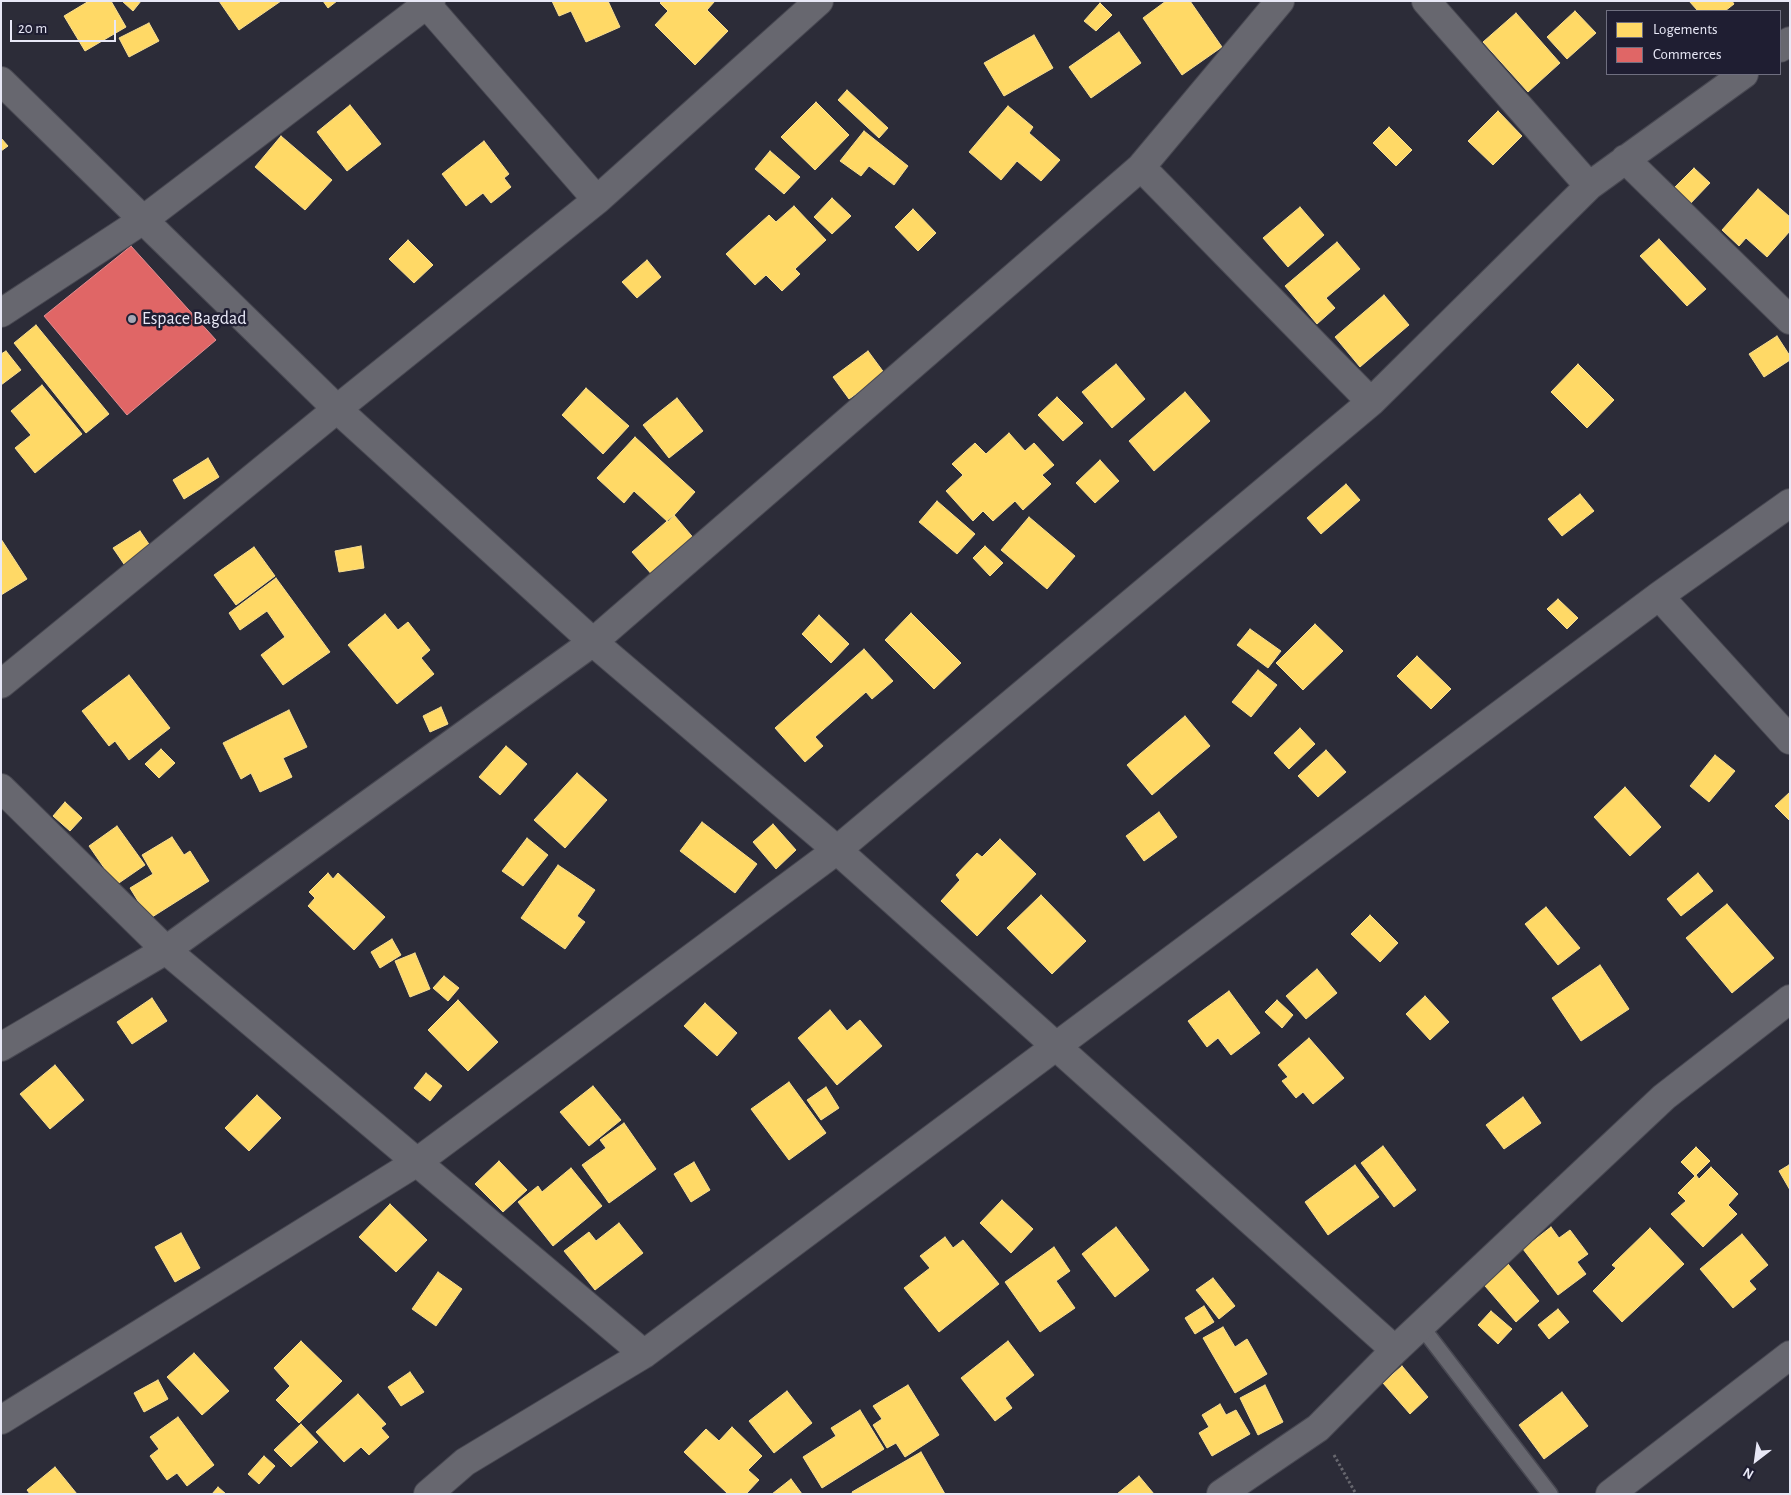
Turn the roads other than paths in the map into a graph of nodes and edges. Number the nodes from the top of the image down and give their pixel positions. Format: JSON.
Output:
{"nodes":[{"id":1,"x":819,"y":1,"type":"edge"},
{"id":2,"x":1280,"y":1,"type":"edge"},
{"id":3,"x":1426,"y":1,"type":"edge"},
{"id":4,"x":429,"y":3,"type":"edge"},
{"id":5,"x":1743,"y":75,"type":"edge"},
{"id":6,"x":1,"y":81,"type":"edge"},
{"id":7,"x":1625,"y":159,"type":"junction"},
{"id":8,"x":1141,"y":167,"type":"junction"},
{"id":9,"x":1590,"y":186,"type":"junction"},
{"id":10,"x":597,"y":200,"type":"junction"},
{"id":11,"x":143,"y":220,"type":"junction"},
{"id":12,"x":1,"y":313,"type":"edge"},
{"id":13,"x":1790,"y":320,"type":"edge"},
{"id":14,"x":1371,"y":402,"type":"junction"},
{"id":15,"x":337,"y":408,"type":"junction"},
{"id":16,"x":1790,"y":502,"type":"edge"},
{"id":17,"x":1659,"y":596,"type":"junction"},
{"id":18,"x":593,"y":642,"type":"junction"},
{"id":19,"x":1,"y":684,"type":"edge"},
{"id":20,"x":1790,"y":740,"type":"edge"},
{"id":21,"x":1,"y":788,"type":"edge"},
{"id":22,"x":837,"y":850,"type":"junction"},
{"id":23,"x":166,"y":950,"type":"junction"},
{"id":24,"x":1790,"y":999,"type":"edge"},
{"id":25,"x":1056,"y":1046,"type":"junction"},
{"id":26,"x":1,"y":1047,"type":"edge"},
{"id":27,"x":417,"y":1162,"type":"junction"},
{"id":28,"x":1421,"y":1326,"type":"junction"},
{"id":29,"x":1395,"y":1350,"type":"junction"},
{"id":30,"x":644,"y":1354,"type":"junction"},
{"id":31,"x":1790,"y":1355,"type":"edge"},
{"id":32,"x":1,"y":1420,"type":"edge"},
{"id":33,"x":428,"y":1494,"type":"edge"},
{"id":34,"x":1221,"y":1494,"type":"edge"},
{"id":35,"x":1550,"y":1494,"type":"edge"},
{"id":36,"x":1610,"y":1494,"type":"edge"}],
"edges":[{"from":1,"to":10,"type":"street"},
{"from":2,"to":8,"type":"street"},
{"from":3,"to":9,"type":"street"},
{"from":4,"to":10,"type":"street"},
{"from":4,"to":11,"type":"street"},
{"from":5,"to":7,"type":"street"},
{"from":6,"to":11,"type":"street"},
{"from":7,"to":9,"type":"street"},
{"from":7,"to":13,"type":"street"},
{"from":8,"to":14,"type":"street"},
{"from":8,"to":18,"type":"street"},
{"from":9,"to":14,"type":"street"},
{"from":10,"to":15,"type":"street"},
{"from":11,"to":12,"type":"street"},
{"from":11,"to":15,"type":"street"},
{"from":14,"to":22,"type":"street"},
{"from":15,"to":18,"type":"street"},
{"from":15,"to":19,"type":"street"},
{"from":16,"to":17,"type":"street"},
{"from":17,"to":20,"type":"street"},
{"from":17,"to":25,"type":"street"},
{"from":18,"to":22,"type":"street"},
{"from":18,"to":23,"type":"street"},
{"from":21,"to":23,"type":"street"},
{"from":22,"to":25,"type":"street"},
{"from":22,"to":27,"type":"street"},
{"from":23,"to":26,"type":"street"},
{"from":23,"to":27,"type":"street"},
{"from":24,"to":28,"type":"street"},
{"from":25,"to":29,"type":"street"},
{"from":25,"to":30,"type":"street"},
{"from":27,"to":30,"type":"street"},
{"from":27,"to":32,"type":"street"},
{"from":28,"to":29,"type":"street"},
{"from":28,"to":35,"type":"lane"},
{"from":29,"to":34,"type":"street"},
{"from":30,"to":33,"type":"street"},
{"from":31,"to":36,"type":"street"}]}
